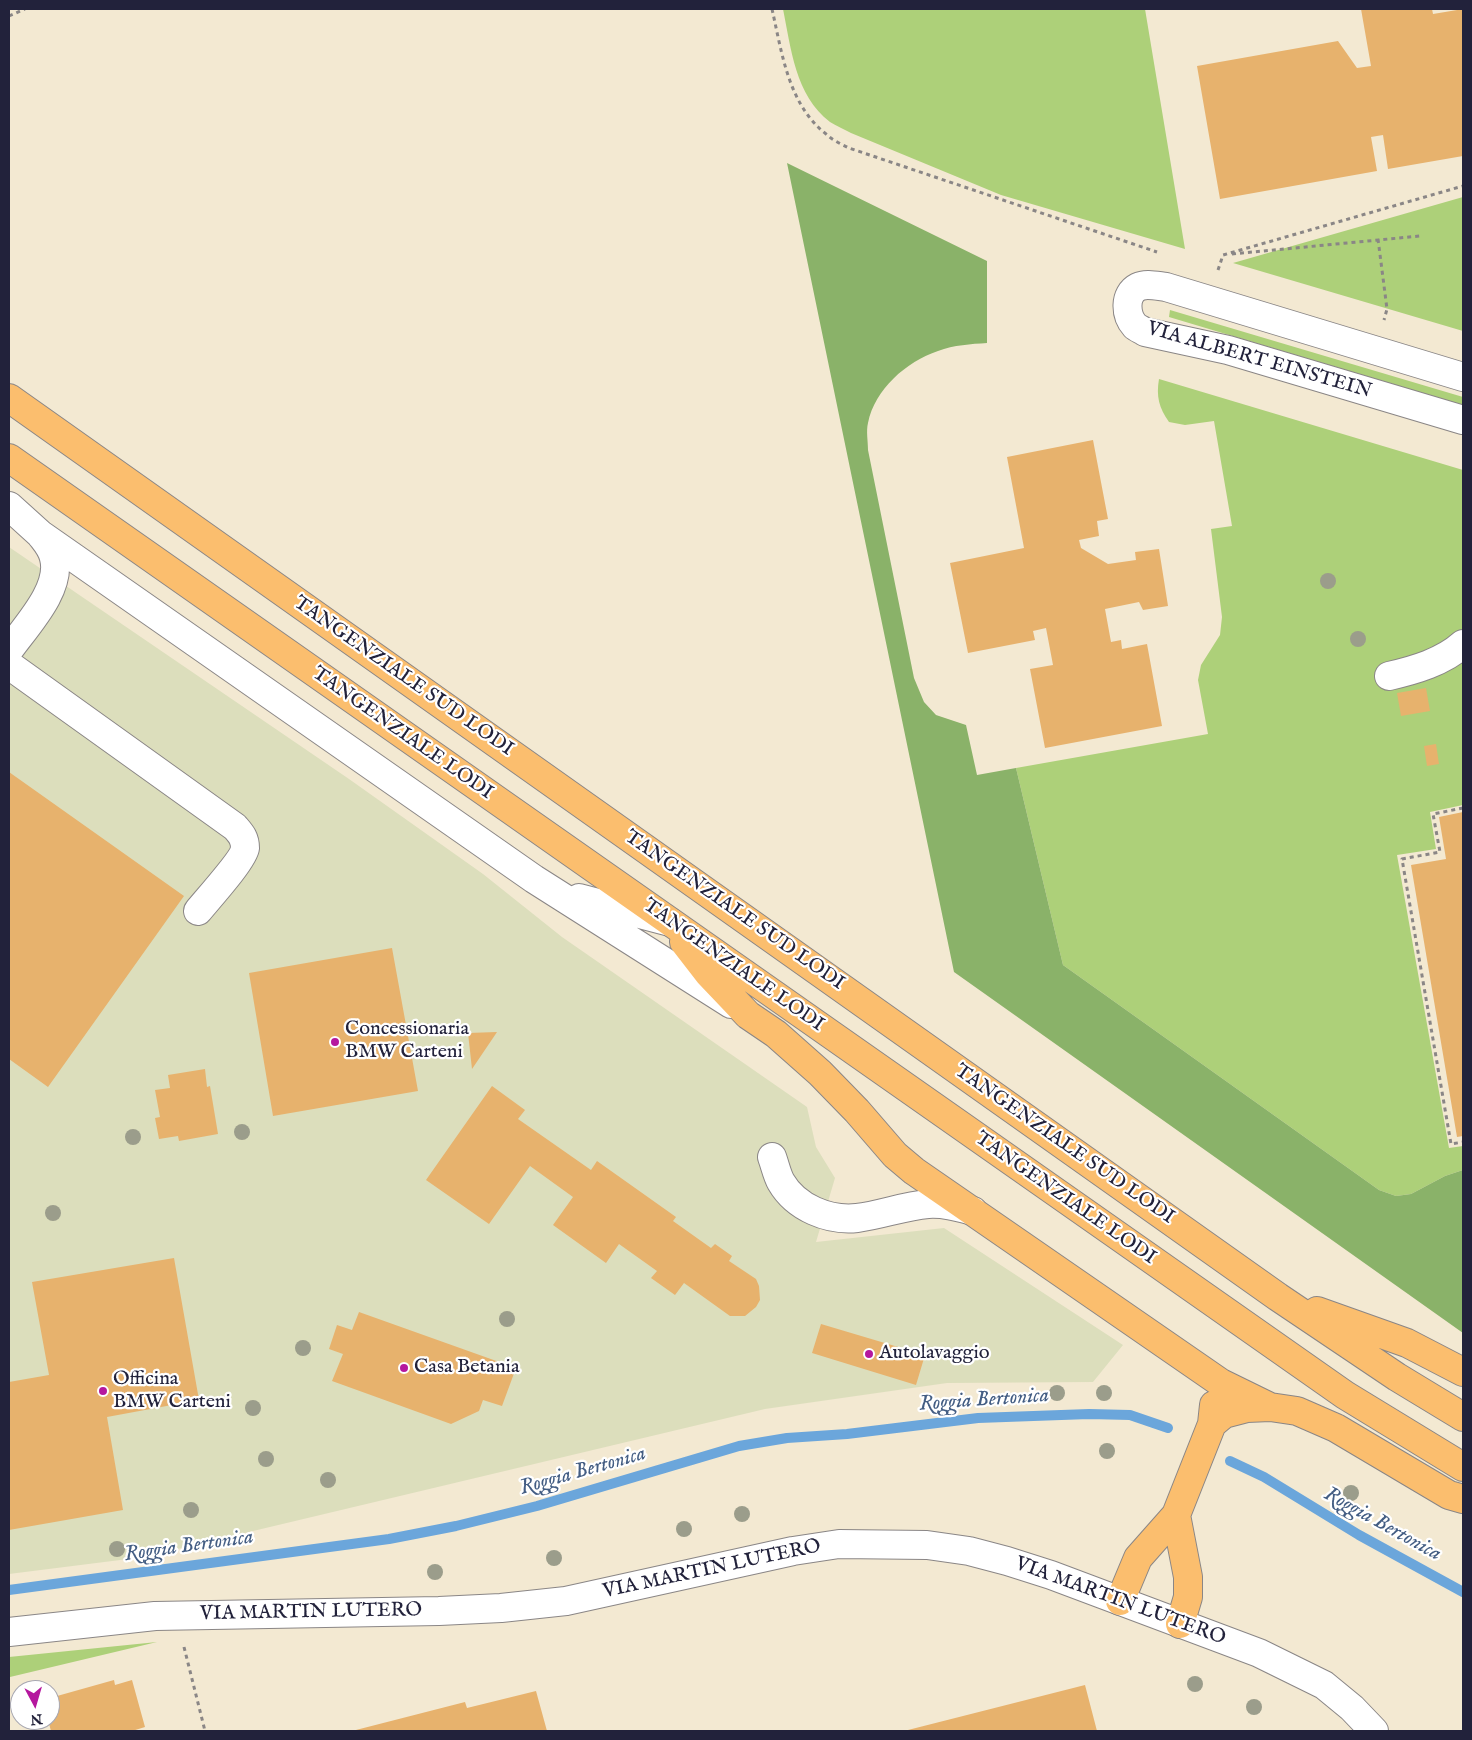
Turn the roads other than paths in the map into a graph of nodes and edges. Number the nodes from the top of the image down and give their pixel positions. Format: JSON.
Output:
{"nodes":[{"id":1,"x":1463,"y":377,"type":"edge"},
{"id":2,"x":9,"y":398,"type":"edge"},
{"id":3,"x":1463,"y":420,"type":"edge"},
{"id":4,"x":9,"y":458,"type":"edge"},
{"id":5,"x":9,"y":506,"type":"edge"},
{"id":6,"x":40,"y":534,"type":"junction"},
{"id":7,"x":110,"y":582,"type":"junction"},
{"id":8,"x":46,"y":599,"type":"junction"},
{"id":9,"x":1463,"y":644,"type":"edge"},
{"id":10,"x":9,"y":650,"type":"edge"},
{"id":11,"x":9,"y":665,"type":"edge"},
{"id":12,"x":1389,"y":676,"type":"dead end"},
{"id":13,"x":553,"y":892,"type":"junction"},
{"id":14,"x":198,"y":911,"type":"dead end"},
{"id":15,"x":670,"y":922,"type":"junction"},
{"id":16,"x":748,"y":1015,"type":"junction"},
{"id":17,"x":772,"y":1157,"type":"dead end"},
{"id":18,"x":903,"y":1162,"type":"junction"},
{"id":19,"x":896,"y":1210,"type":"junction"},
{"id":20,"x":973,"y":1211,"type":"junction"},
{"id":21,"x":1278,"y":1298,"type":"junction"},
{"id":22,"x":1191,"y":1362,"type":"junction"},
{"id":23,"x":1463,"y":1372,"type":"edge"},
{"id":24,"x":1270,"y":1407,"type":"junction"},
{"id":25,"x":1463,"y":1417,"type":"edge"},
{"id":26,"x":1212,"y":1424,"type":"junction"},
{"id":27,"x":1463,"y":1466,"type":"edge"},
{"id":28,"x":1463,"y":1499,"type":"edge"},
{"id":29,"x":1176,"y":1515,"type":"junction"},
{"id":30,"x":1120,"y":1601,"type":"junction"},
{"id":31,"x":1180,"y":1624,"type":"junction"},
{"id":32,"x":9,"y":1632,"type":"edge"},
{"id":33,"x":1374,"y":1731,"type":"edge"}],
"edges":[{"from":1,"to":3,"type":"street","name":"VIA ALBERT EINSTEIN"},
{"from":2,"to":21,"type":"highway","name":"TANGENZIALE SUD LODI"},
{"from":4,"to":15,"type":"highway","name":"TANGENZIALE LODI"},
{"from":5,"to":6,"type":"street"},
{"from":6,"to":7,"type":"street"},
{"from":6,"to":8,"type":"street"},
{"from":7,"to":8,"type":"street"},
{"from":7,"to":13,"type":"street"},
{"from":8,"to":10,"type":"street"},
{"from":9,"to":12,"type":"street"},
{"from":11,"to":14,"type":"street"},
{"from":13,"to":15,"type":"street"},
{"from":13,"to":16,"type":"street"},
{"from":15,"to":16,"type":"highway"},
{"from":15,"to":27,"type":"highway","name":"TANGENZIALE LODI"},
{"from":16,"to":18,"type":"highway"},
{"from":17,"to":19,"type":"street"},
{"from":18,"to":19,"type":"street"},
{"from":18,"to":20,"type":"highway"},
{"from":19,"to":20,"type":"street"},
{"from":20,"to":22,"type":"highway"},
{"from":21,"to":23,"type":"highway"},
{"from":21,"to":25,"type":"highway","name":"TANGENZIALE SUD LODI"},
{"from":22,"to":24,"type":"highway"},
{"from":22,"to":26,"type":"highway"},
{"from":24,"to":26,"type":"highway"},
{"from":24,"to":28,"type":"highway"},
{"from":26,"to":29,"type":"highway"},
{"from":29,"to":30,"type":"highway"},
{"from":29,"to":31,"type":"highway"},
{"from":30,"to":31,"type":"street","name":"VIA MARTIN LUTERO"},
{"from":30,"to":32,"type":"street","name":"VIA MARTIN LUTERO"},
{"from":31,"to":33,"type":"street","name":"VIA MARTIN LUTERO"}]}
